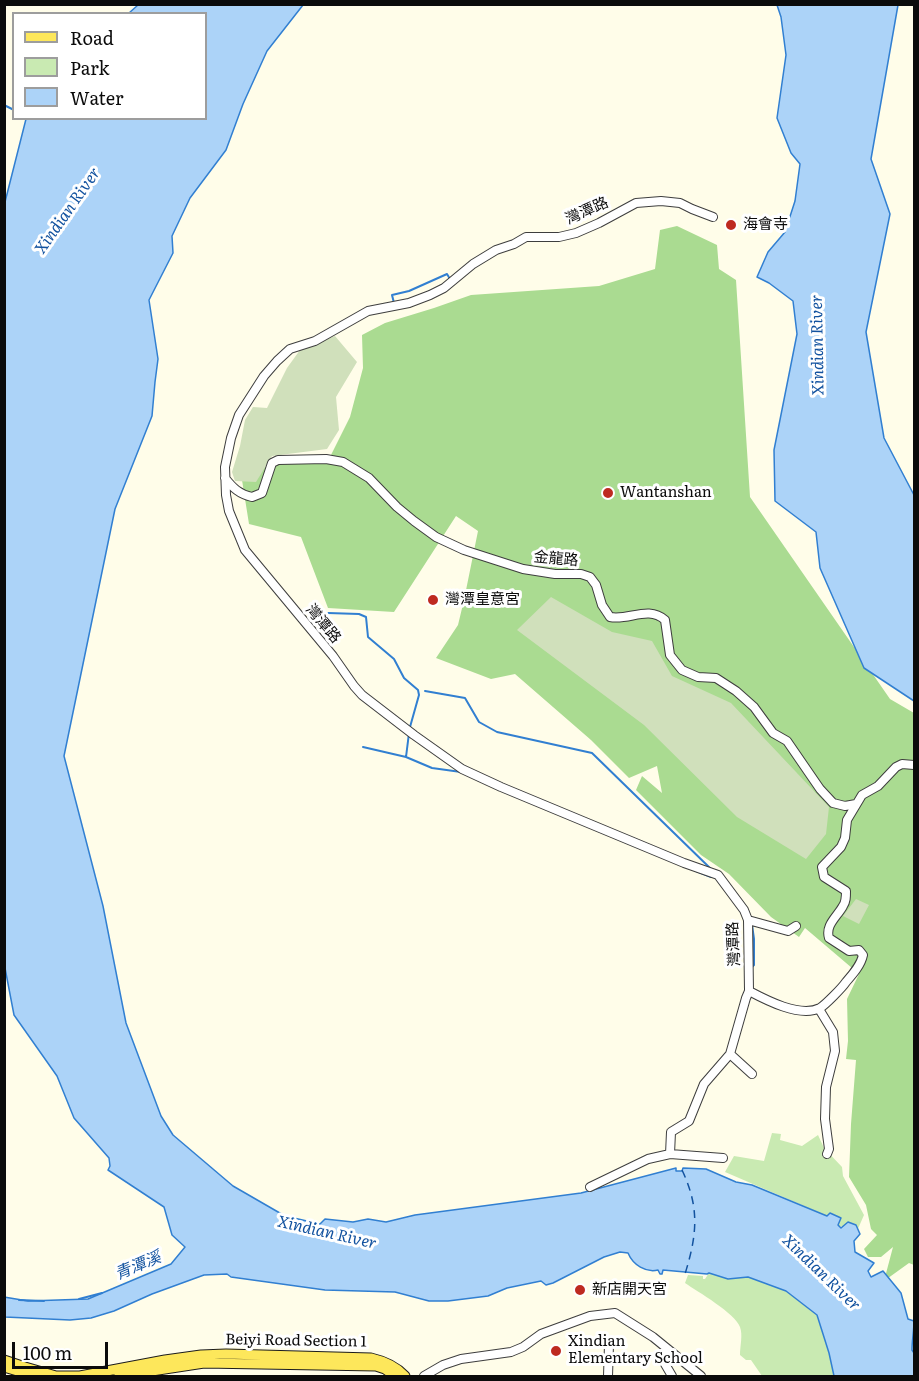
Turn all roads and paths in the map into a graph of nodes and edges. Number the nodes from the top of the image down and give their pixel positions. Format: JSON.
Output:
{"nodes":[{"id":1,"x":713,"y":217,"type":"dead end"},
{"id":2,"x":225,"y":478,"type":"junction"},
{"id":3,"x":915,"y":765,"type":"edge"},
{"id":4,"x":855,"y":804,"type":"junction"},
{"id":5,"x":748,"y":920,"type":"junction"},
{"id":6,"x":796,"y":926,"type":"dead end"},
{"id":7,"x":749,"y":991,"type":"junction"},
{"id":8,"x":819,"y":1009,"type":"junction"},
{"id":9,"x":730,"y":1054,"type":"junction"},
{"id":10,"x":752,"y":1074,"type":"dead end"},
{"id":11,"x":670,"y":1154,"type":"junction"},
{"id":12,"x":828,"y":1154,"type":"dead end"},
{"id":13,"x":723,"y":1158,"type":"dead end"},
{"id":14,"x":590,"y":1187,"type":"dead end"},
{"id":15,"x":609,"y":1344,"type":"dead end"},
{"id":16,"x":669,"y":1350,"type":"junction"},
{"id":17,"x":4,"y":1360,"type":"edge"},
{"id":18,"x":4,"y":1367,"type":"edge"},
{"id":19,"x":34,"y":1377,"type":"edge"},
{"id":20,"x":119,"y":1377,"type":"edge"},
{"id":21,"x":395,"y":1377,"type":"edge"},
{"id":22,"x":405,"y":1377,"type":"edge"},
{"id":23,"x":424,"y":1377,"type":"edge"},
{"id":24,"x":608,"y":1377,"type":"edge"},
{"id":25,"x":672,"y":1377,"type":"edge"},
{"id":26,"x":701,"y":1377,"type":"edge"}],
"edges":[{"from":1,"to":2,"type":"street","name":"灣潭路"},
{"from":2,"to":4,"type":"street","name":"金龍路"},
{"from":2,"to":5,"type":"street","name":"灣潭路"},
{"from":3,"to":4,"type":"street"},
{"from":4,"to":8,"type":"street"},
{"from":5,"to":6,"type":"street"},
{"from":5,"to":7,"type":"street","name":"灣潭路"},
{"from":7,"to":8,"type":"street"},
{"from":7,"to":9,"type":"street","name":"灣潭路"},
{"from":8,"to":12,"type":"street"},
{"from":9,"to":10,"type":"street"},
{"from":9,"to":11,"type":"street","name":"灣潭路"},
{"from":11,"to":13,"type":"street"},
{"from":11,"to":14,"type":"street"},
{"from":15,"to":24,"type":"street"},
{"from":16,"to":23,"type":"street"},
{"from":16,"to":25,"type":"street"},
{"from":16,"to":26,"type":"street"},
{"from":17,"to":22,"type":"main road","name":"Beiyi Road Section 1"},
{"from":18,"to":19,"type":"main road"},
{"from":20,"to":21,"type":"main road","name":"Beiyi Road Section 1"}]}
